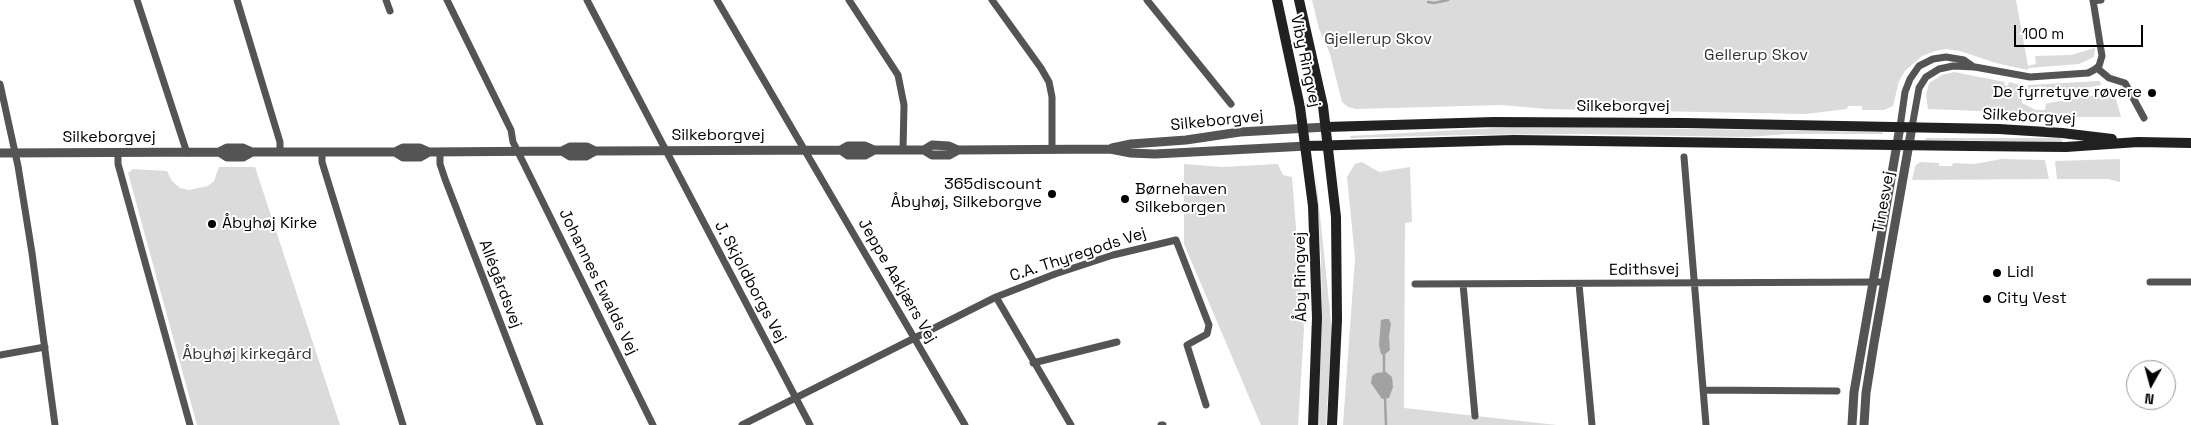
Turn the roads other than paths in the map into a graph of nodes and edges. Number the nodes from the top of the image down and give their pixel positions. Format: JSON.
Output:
{"nodes":[{"id":1,"x":137,"y":0,"type":"edge"},
{"id":2,"x":237,"y":0,"type":"edge"},
{"id":3,"x":386,"y":0,"type":"edge"},
{"id":4,"x":447,"y":0,"type":"edge"},
{"id":5,"x":586,"y":0,"type":"edge"},
{"id":6,"x":717,"y":0,"type":"edge"},
{"id":7,"x":849,"y":0,"type":"edge"},
{"id":8,"x":992,"y":0,"type":"edge"},
{"id":9,"x":1277,"y":0,"type":"edge"},
{"id":10,"x":1299,"y":0,"type":"edge"},
{"id":11,"x":2101,"y":0,"type":"edge"},
{"id":12,"x":1150,"y":1,"type":"edge"},
{"id":13,"x":2093,"y":1,"type":"edge"},
{"id":14,"x":390,"y":11,"type":"dead end"},
{"id":15,"x":1974,"y":67,"type":"junction"},
{"id":16,"x":2097,"y":68,"type":"junction"},
{"id":17,"x":0,"y":84,"type":"edge"},
{"id":18,"x":1231,"y":104,"type":"dead end"},
{"id":19,"x":2144,"y":118,"type":"dead end"},
{"id":20,"x":1326,"y":127,"type":"junction"},
{"id":21,"x":1900,"y":127,"type":"junction"},
{"id":22,"x":1912,"y":127,"type":"junction"},
{"id":23,"x":1304,"y":128,"type":"junction"},
{"id":24,"x":2138,"y":142,"type":"junction"},
{"id":25,"x":2191,"y":143,"type":"edge"},
{"id":26,"x":1329,"y":145,"type":"junction"},
{"id":27,"x":1896,"y":145,"type":"junction"},
{"id":28,"x":1909,"y":145,"type":"junction"},
{"id":29,"x":1306,"y":146,"type":"junction"},
{"id":30,"x":1052,"y":149,"type":"junction"},
{"id":31,"x":1110,"y":149,"type":"junction"},
{"id":32,"x":805,"y":150,"type":"junction"},
{"id":33,"x":903,"y":150,"type":"junction"},
{"id":34,"x":518,"y":151,"type":"junction"},
{"id":35,"x":666,"y":151,"type":"junction"},
{"id":36,"x":187,"y":152,"type":"junction"},
{"id":37,"x":280,"y":152,"type":"junction"},
{"id":38,"x":322,"y":152,"type":"junction"},
{"id":39,"x":440,"y":152,"type":"junction"},
{"id":40,"x":0,"y":153,"type":"edge"},
{"id":41,"x":15,"y":153,"type":"junction"},
{"id":42,"x":118,"y":153,"type":"junction"},
{"id":43,"x":1684,"y":157,"type":"dead end"},
{"id":44,"x":1873,"y":282,"type":"junction"},
{"id":45,"x":1885,"y":282,"type":"junction"},
{"id":46,"x":2150,"y":282,"type":"dead end"},
{"id":47,"x":2191,"y":282,"type":"edge"},
{"id":48,"x":1694,"y":283,"type":"junction"},
{"id":49,"x":1415,"y":284,"type":"dead end"},
{"id":50,"x":1463,"y":284,"type":"junction"},
{"id":51,"x":1579,"y":284,"type":"junction"},
{"id":52,"x":996,"y":297,"type":"junction"},
{"id":53,"x":914,"y":338,"type":"junction"},
{"id":54,"x":1117,"y":342,"type":"dead end"},
{"id":55,"x":45,"y":346,"type":"junction"},
{"id":56,"x":0,"y":355,"type":"edge"},
{"id":57,"x":1033,"y":363,"type":"junction"},
{"id":58,"x":1703,"y":390,"type":"junction"},
{"id":59,"x":1837,"y":391,"type":"dead end"},
{"id":60,"x":796,"y":398,"type":"junction"},
{"id":61,"x":1206,"y":405,"type":"dead end"},
{"id":62,"x":1475,"y":416,"type":"dead end"},
{"id":63,"x":55,"y":425,"type":"edge"},
{"id":64,"x":190,"y":425,"type":"edge"},
{"id":65,"x":403,"y":425,"type":"edge"},
{"id":66,"x":540,"y":425,"type":"edge"},
{"id":67,"x":653,"y":425,"type":"edge"},
{"id":68,"x":742,"y":425,"type":"edge"},
{"id":69,"x":810,"y":425,"type":"edge"},
{"id":70,"x":965,"y":425,"type":"edge"},
{"id":71,"x":1071,"y":425,"type":"edge"},
{"id":72,"x":1313,"y":425,"type":"edge"},
{"id":73,"x":1332,"y":425,"type":"edge"},
{"id":74,"x":1592,"y":425,"type":"edge"},
{"id":75,"x":1706,"y":425,"type":"edge"},
{"id":76,"x":1852,"y":425,"type":"edge"},
{"id":77,"x":1864,"y":425,"type":"edge"}],
"edges":[{"from":1,"to":36,"type":"street"},
{"from":2,"to":37,"type":"street"},
{"from":3,"to":14,"type":"street"},
{"from":4,"to":34,"type":"street","name":"Johannes Ewalds Vej"},
{"from":5,"to":35,"type":"street","name":"J. Skjoldborgs Vej"},
{"from":6,"to":32,"type":"street","name":"Jeppe Aakjærs Vej"},
{"from":7,"to":33,"type":"street"},
{"from":8,"to":30,"type":"street"},
{"from":9,"to":23,"type":"main road","name":"Viby Ringvej"},
{"from":10,"to":20,"type":"main road","name":"Viby Ringvej"},
{"from":11,"to":13,"type":"street"},
{"from":12,"to":18,"type":"street"},
{"from":13,"to":16,"type":"street"},
{"from":15,"to":16,"type":"street"},
{"from":15,"to":21,"type":"street"},
{"from":15,"to":22,"type":"street"},
{"from":16,"to":19,"type":"street"},
{"from":17,"to":41,"type":"street"},
{"from":20,"to":21,"type":"main road","name":"Silkeborgvej"},
{"from":20,"to":23,"type":"street","name":"Silkeborgvej"},
{"from":20,"to":26,"type":"main road","name":"Viby Ringvej"},
{"from":21,"to":22,"type":"main road","name":"Silkeborgvej"},
{"from":21,"to":27,"type":"street","name":"Tinesvej"},
{"from":22,"to":24,"type":"main road","name":"Silkeborgvej"},
{"from":22,"to":28,"type":"street","name":"Tinesvej"},
{"from":23,"to":29,"type":"main road","name":"Åby Ringvej"},
{"from":23,"to":31,"type":"street","name":"Silkeborgvej"},
{"from":24,"to":25,"type":"main road","name":"Silkeborgvej"},
{"from":24,"to":28,"type":"main road","name":"Silkeborgvej"},
{"from":26,"to":27,"type":"main road","name":"Silkeborgvej"},
{"from":26,"to":29,"type":"main road","name":"Silkeborgvej"},
{"from":26,"to":73,"type":"main road"},
{"from":27,"to":28,"type":"main road","name":"Silkeborgvej"},
{"from":27,"to":44,"type":"street","name":"Tinesvej"},
{"from":28,"to":45,"type":"street","name":"Tinesvej"},
{"from":29,"to":31,"type":"street","name":"Silkeborgvej"},
{"from":29,"to":72,"type":"main road","name":"Åby Ringvej"},
{"from":30,"to":31,"type":"street","name":"Silkeborgvej"},
{"from":30,"to":33,"type":"street","name":"Silkeborgvej"},
{"from":32,"to":33,"type":"street","name":"Silkeborgvej"},
{"from":32,"to":35,"type":"street","name":"Silkeborgvej"},
{"from":32,"to":53,"type":"street","name":"Jeppe Aakjærs Vej"},
{"from":34,"to":35,"type":"street","name":"Silkeborgvej"},
{"from":34,"to":39,"type":"street","name":"Silkeborgvej"},
{"from":34,"to":67,"type":"street","name":"Johannes Ewalds Vej"},
{"from":35,"to":60,"type":"street","name":"J. Skjoldborgs Vej"},
{"from":36,"to":37,"type":"street","name":"Silkeborgvej"},
{"from":36,"to":42,"type":"street","name":"Silkeborgvej"},
{"from":37,"to":38,"type":"street","name":"Silkeborgvej"},
{"from":38,"to":39,"type":"street","name":"Silkeborgvej"},
{"from":38,"to":65,"type":"street"},
{"from":39,"to":66,"type":"street","name":"Allégårdsvej"},
{"from":40,"to":41,"type":"street","name":"Silkeborgvej"},
{"from":41,"to":42,"type":"street","name":"Silkeborgvej"},
{"from":41,"to":55,"type":"street"},
{"from":42,"to":64,"type":"street"},
{"from":43,"to":48,"type":"street"},
{"from":44,"to":45,"type":"street"},
{"from":44,"to":48,"type":"street","name":"Edithsvej"},
{"from":44,"to":76,"type":"street","name":"Tinesvej"},
{"from":45,"to":77,"type":"street","name":"Tinesvej"},
{"from":46,"to":47,"type":"street"},
{"from":48,"to":51,"type":"street","name":"Edithsvej"},
{"from":48,"to":58,"type":"street"},
{"from":49,"to":50,"type":"street","name":"Edithsvej"},
{"from":50,"to":51,"type":"street","name":"Edithsvej"},
{"from":50,"to":62,"type":"street"},
{"from":51,"to":74,"type":"street"},
{"from":52,"to":53,"type":"street","name":"C.A. Thyregods Vej"},
{"from":52,"to":57,"type":"street"},
{"from":52,"to":61,"type":"street","name":"C.A. Thyregods Vej"},
{"from":53,"to":60,"type":"street","name":"C.A. Thyregods Vej"},
{"from":53,"to":70,"type":"street","name":"Jeppe Aakjærs Vej"},
{"from":54,"to":57,"type":"street"},
{"from":55,"to":56,"type":"street"},
{"from":55,"to":63,"type":"street"},
{"from":57,"to":71,"type":"street"},
{"from":58,"to":59,"type":"street"},
{"from":58,"to":75,"type":"street"},
{"from":60,"to":68,"type":"street","name":"C.A. Thyregods Vej"},
{"from":60,"to":69,"type":"street","name":"J. Skjoldborgs Vej"}]}
